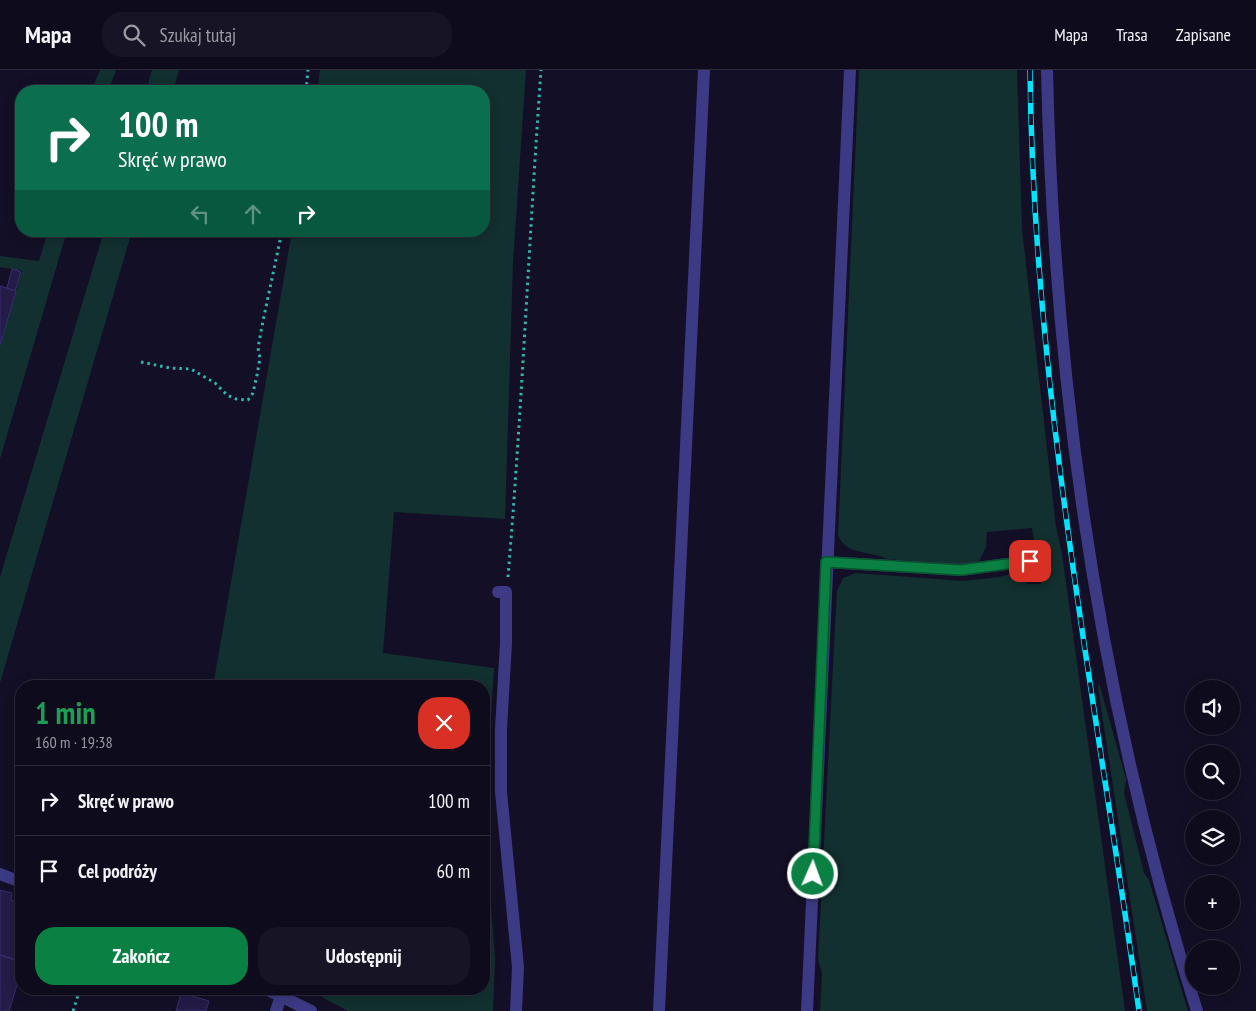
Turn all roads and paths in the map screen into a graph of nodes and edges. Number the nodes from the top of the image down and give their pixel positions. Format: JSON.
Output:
{"nodes":[{"id":1,"x":308,"y":70,"type":"edge"},
{"id":2,"x":541,"y":70,"type":"edge"},
{"id":3,"x":704,"y":70,"type":"edge"},
{"id":4,"x":850,"y":70,"type":"edge"},
{"id":5,"x":1047,"y":70,"type":"edge"},
{"id":6,"x":307,"y":85,"type":"edge"},
{"id":7,"x":281,"y":237,"type":"edge"},
{"id":8,"x":141,"y":362,"type":"dead end"},
{"id":9,"x":1030,"y":561,"type":"dead end"},
{"id":10,"x":826,"y":562,"type":"junction"},
{"id":11,"x":502,"y":592,"type":"joint"},
{"id":12,"x":0,"y":874,"type":"edge"},
{"id":13,"x":15,"y":880,"type":"edge"},
{"id":14,"x":78,"y":995,"type":"edge"},
{"id":15,"x":281,"y":996,"type":"joint"},
{"id":16,"x":73,"y":1011,"type":"edge"},
{"id":17,"x":276,"y":1011,"type":"edge"},
{"id":18,"x":311,"y":1011,"type":"edge"},
{"id":19,"x":516,"y":1011,"type":"edge"},
{"id":20,"x":659,"y":1011,"type":"edge"},
{"id":21,"x":807,"y":1011,"type":"edge"},
{"id":22,"x":1197,"y":1011,"type":"edge"}],
"edges":[{"from":1,"to":6,"type":"path"},
{"from":2,"to":11,"type":"path"},
{"from":3,"to":20,"type":"street"},
{"from":4,"to":10,"type":"street"},
{"from":5,"to":22,"type":"street"},
{"from":7,"to":8,"type":"path"},
{"from":9,"to":10,"type":"street"},
{"from":10,"to":21,"type":"street"},
{"from":11,"to":19,"type":"street"},
{"from":12,"to":13,"type":"street"},
{"from":14,"to":16,"type":"path"},
{"from":15,"to":17,"type":"street"},
{"from":15,"to":18,"type":"street"}]}
